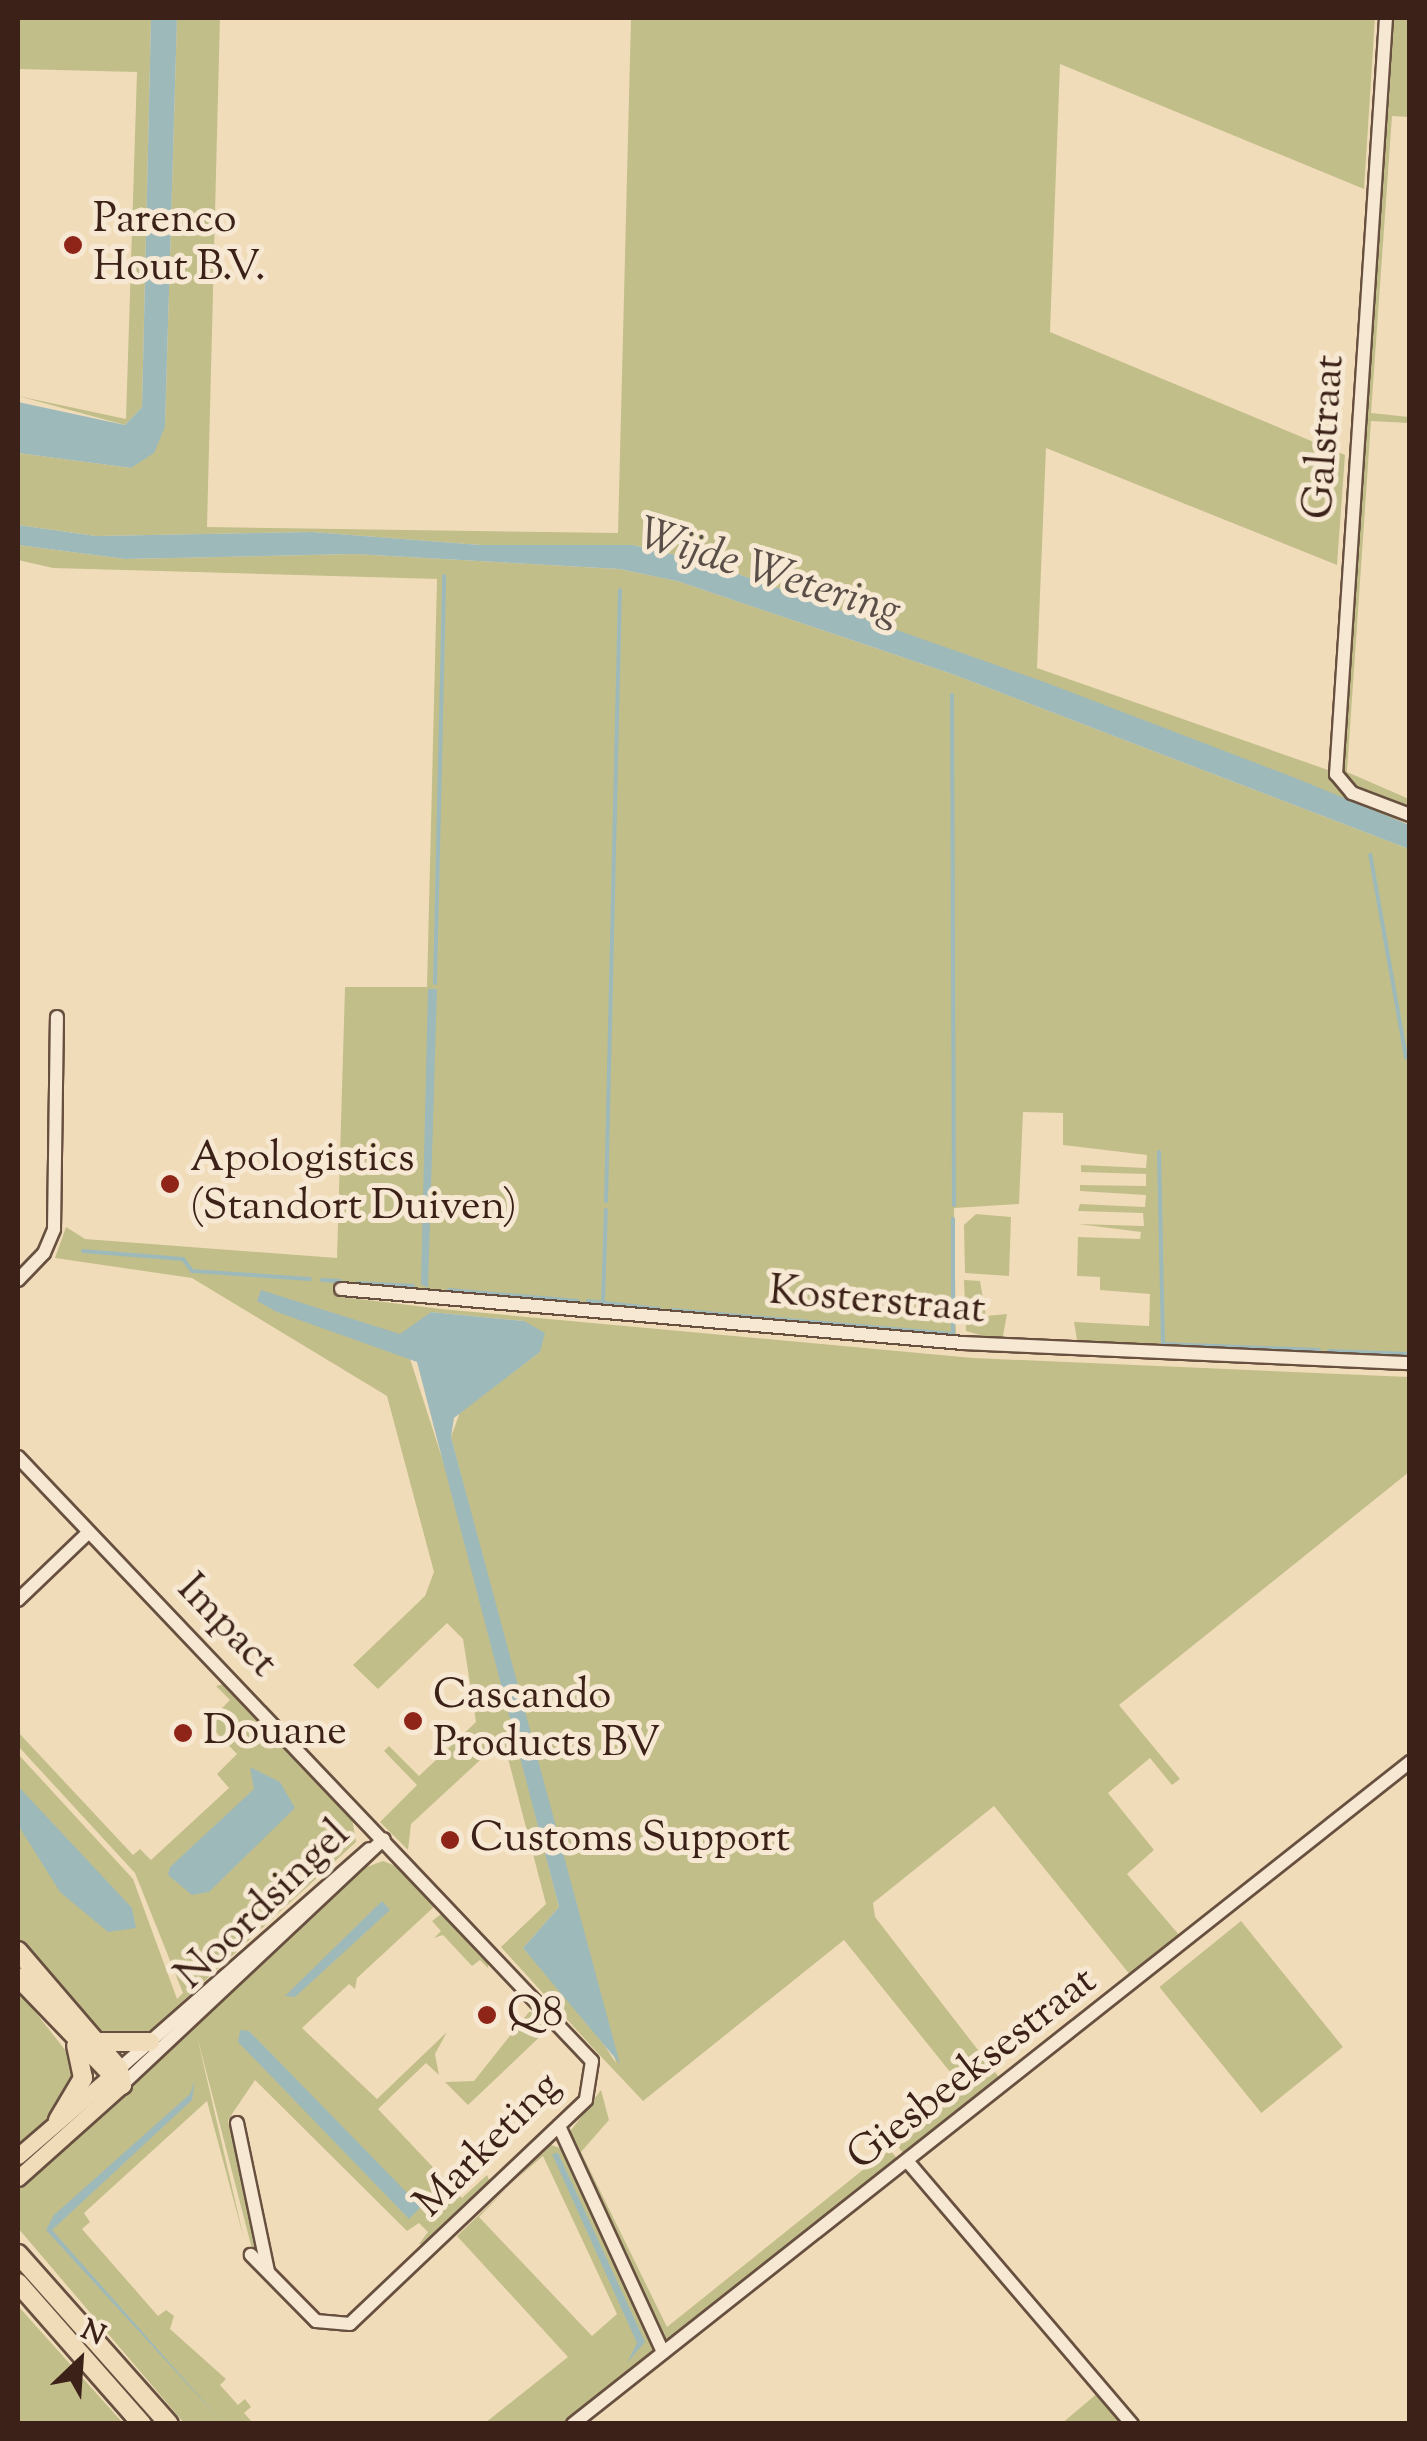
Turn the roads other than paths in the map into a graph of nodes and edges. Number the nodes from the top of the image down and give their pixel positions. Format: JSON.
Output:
{"nodes":[{"id":1,"x":1386,"y":18,"type":"edge"},
{"id":2,"x":1410,"y":815,"type":"edge"},
{"id":3,"x":58,"y":1016,"type":"dead end"},
{"id":4,"x":18,"y":1280,"type":"edge"},
{"id":5,"x":341,"y":1289,"type":"dead end"},
{"id":6,"x":1410,"y":1363,"type":"edge"},
{"id":7,"x":18,"y":1457,"type":"edge"},
{"id":8,"x":90,"y":1532,"type":"junction"},
{"id":9,"x":18,"y":1600,"type":"edge"},
{"id":10,"x":1410,"y":1762,"type":"edge"},
{"id":11,"x":384,"y":1839,"type":"junction"},
{"id":12,"x":18,"y":1951,"type":"edge"},
{"id":13,"x":18,"y":1977,"type":"edge"},
{"id":14,"x":74,"y":2041,"type":"junction"},
{"id":15,"x":96,"y":2042,"type":"junction"},
{"id":16,"x":150,"y":2042,"type":"junction"},
{"id":17,"x":120,"y":2073,"type":"junction"},
{"id":18,"x":58,"y":2120,"type":"junction"},
{"id":19,"x":238,"y":2124,"type":"dead end"},
{"id":20,"x":559,"y":2126,"type":"junction"},
{"id":21,"x":18,"y":2156,"type":"edge"},
{"id":22,"x":908,"y":2162,"type":"junction"},
{"id":23,"x":18,"y":2178,"type":"edge"},
{"id":24,"x":18,"y":2254,"type":"edge"},
{"id":25,"x":251,"y":2255,"type":"dead end"},
{"id":26,"x":268,"y":2274,"type":"junction"},
{"id":27,"x":18,"y":2283,"type":"edge"},
{"id":28,"x":663,"y":2352,"type":"junction"},
{"id":29,"x":142,"y":2424,"type":"edge"},
{"id":30,"x":169,"y":2424,"type":"edge"},
{"id":31,"x":574,"y":2424,"type":"edge"},
{"id":32,"x":1132,"y":2424,"type":"edge"}],
"edges":[{"from":1,"to":2,"type":"street","name":"Galstraat"},
{"from":3,"to":4,"type":"street"},
{"from":5,"to":6,"type":"street","name":"Kosterstraat"},
{"from":7,"to":8,"type":"street","name":"Impact"},
{"from":8,"to":9,"type":"street"},
{"from":8,"to":11,"type":"street","name":"Impact"},
{"from":10,"to":22,"type":"street","name":"Giesbeeksestraat"},
{"from":11,"to":16,"type":"street","name":"Noordsingel"},
{"from":11,"to":17,"type":"street","name":"Noordsingel"},
{"from":11,"to":20,"type":"street","name":"Marketing"},
{"from":12,"to":15,"type":"highway"},
{"from":13,"to":14,"type":"highway"},
{"from":14,"to":17,"type":"highway"},
{"from":14,"to":18,"type":"highway"},
{"from":15,"to":16,"type":"highway"},
{"from":15,"to":17,"type":"highway"},
{"from":16,"to":17,"type":"street","name":"Noordsingel"},
{"from":17,"to":18,"type":"main road","name":"Noordsingel"},
{"from":17,"to":23,"type":"main road","name":"Noordsingel"},
{"from":18,"to":21,"type":"main road","name":"Noordsingel"},
{"from":19,"to":26,"type":"street"},
{"from":20,"to":26,"type":"street","name":"Marketing"},
{"from":20,"to":28,"type":"street"},
{"from":22,"to":28,"type":"street","name":"Giesbeeksestraat"},
{"from":22,"to":32,"type":"street"},
{"from":24,"to":30,"type":"highway"},
{"from":25,"to":26,"type":"street","name":"Marketing"},
{"from":27,"to":29,"type":"highway"},
{"from":28,"to":31,"type":"street","name":"Giesbeeksestraat"}]}
